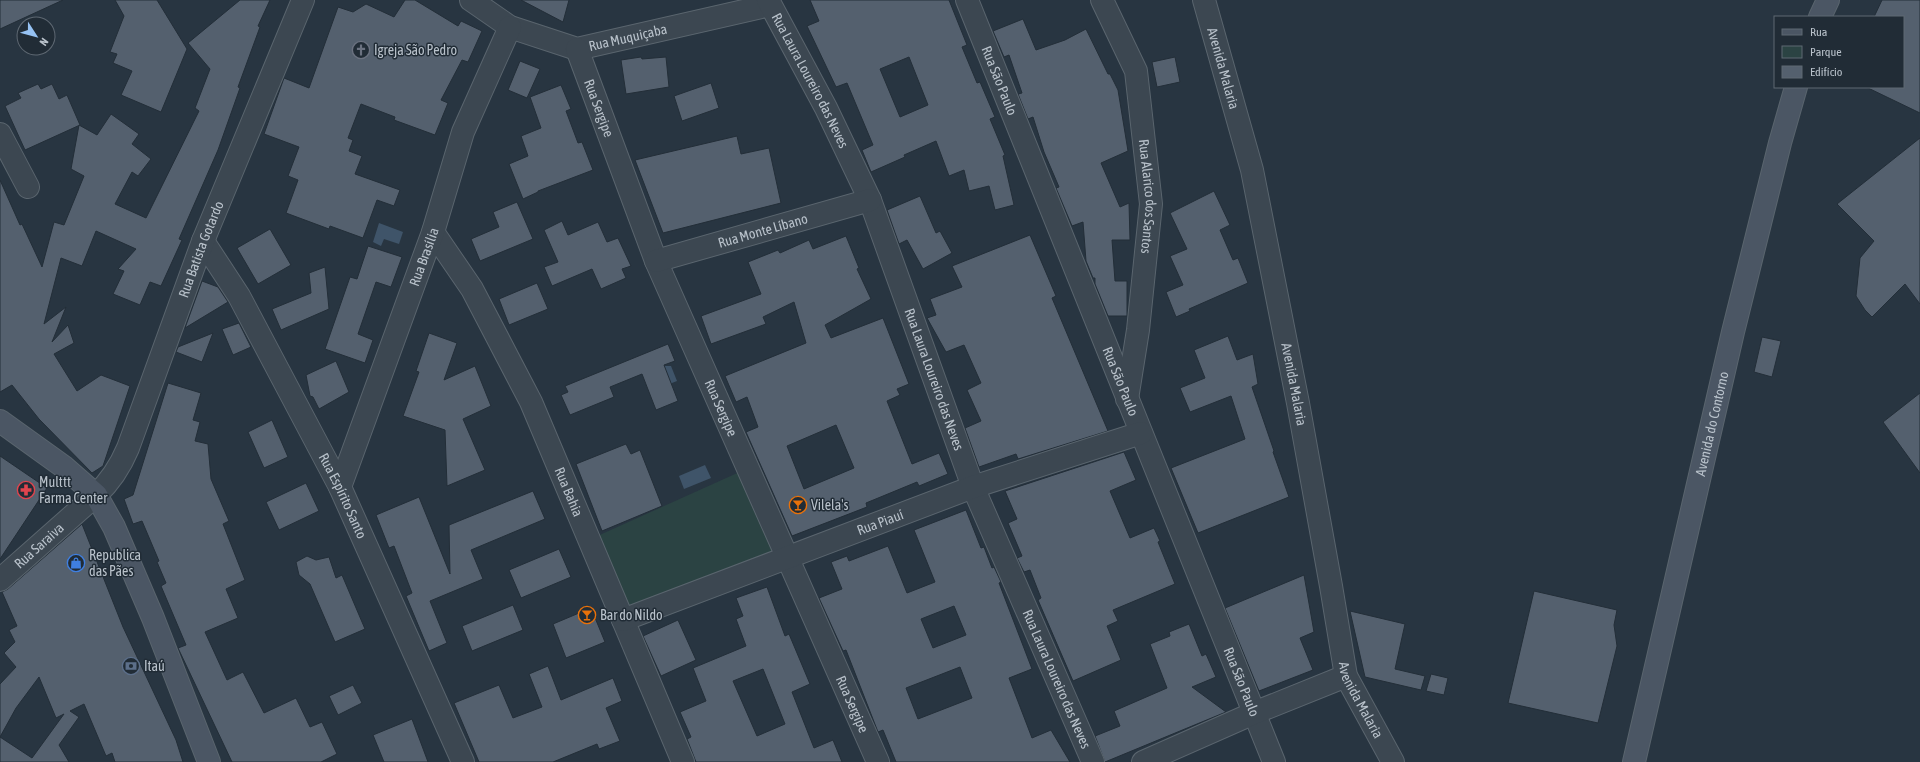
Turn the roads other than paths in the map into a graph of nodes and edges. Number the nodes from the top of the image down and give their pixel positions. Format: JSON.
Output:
{"nodes":[{"id":1,"x":302,"y":0,"type":"edge"},
{"id":2,"x":471,"y":0,"type":"edge"},
{"id":3,"x":967,"y":0,"type":"edge"},
{"id":4,"x":1102,"y":0,"type":"edge"},
{"id":5,"x":1204,"y":0,"type":"edge"},
{"id":6,"x":1828,"y":0,"type":"edge"},
{"id":7,"x":769,"y":3,"type":"edge"},
{"id":8,"x":1820,"y":16,"type":"edge"},
{"id":9,"x":510,"y":27,"type":"junction"},
{"id":10,"x":577,"y":49,"type":"junction"},
{"id":11,"x":1796,"y":88,"type":"edge"},
{"id":12,"x":0,"y":134,"type":"edge"},
{"id":13,"x":28,"y":187,"type":"dead end"},
{"id":14,"x":870,"y":200,"type":"junction"},
{"id":15,"x":433,"y":232,"type":"junction"},
{"id":16,"x":203,"y":240,"type":"junction"},
{"id":17,"x":656,"y":261,"type":"junction"},
{"id":18,"x":1127,"y":399,"type":"junction"},
{"id":19,"x":0,"y":421,"type":"edge"},
{"id":20,"x":1141,"y":433,"type":"junction"},
{"id":21,"x":340,"y":487,"type":"junction"},
{"id":22,"x":973,"y":487,"type":"junction"},
{"id":23,"x":96,"y":494,"type":"junction"},
{"id":24,"x":788,"y":557,"type":"junction"},
{"id":25,"x":0,"y":580,"type":"edge"},
{"id":26,"x":623,"y":620,"type":"junction"},
{"id":27,"x":1346,"y":676,"type":"junction"},
{"id":28,"x":1254,"y":713,"type":"junction"},
{"id":29,"x":677,"y":759,"type":"edge"},
{"id":30,"x":209,"y":762,"type":"edge"},
{"id":31,"x":463,"y":762,"type":"edge"},
{"id":32,"x":878,"y":762,"type":"edge"},
{"id":33,"x":1093,"y":762,"type":"edge"},
{"id":34,"x":1143,"y":762,"type":"edge"},
{"id":35,"x":1274,"y":762,"type":"edge"},
{"id":36,"x":1393,"y":762,"type":"edge"},
{"id":37,"x":1634,"y":762,"type":"edge"}],
"edges":[{"from":1,"to":16,"type":"street","name":"Rua Batista Gotardo"},
{"from":2,"to":9,"type":"street","name":"Rua Muquiçaba"},
{"from":3,"to":18,"type":"street","name":"Rua São Paulo"},
{"from":4,"to":18,"type":"street","name":"Rua Alarico dos Santos"},
{"from":5,"to":27,"type":"street","name":"Avenida Malaria"},
{"from":6,"to":8,"type":"main road"},
{"from":7,"to":10,"type":"street","name":"Rua Muquiçaba"},
{"from":7,"to":14,"type":"street","name":"Rua Laura Loureiro das Neves"},
{"from":9,"to":10,"type":"street","name":"Rua Muquiçaba"},
{"from":9,"to":15,"type":"street","name":"Rua Brasília"},
{"from":10,"to":17,"type":"street","name":"Rua Sergipe"},
{"from":11,"to":37,"type":"main road","name":"Avenida do Contorno"},
{"from":12,"to":13,"type":"street"},
{"from":14,"to":17,"type":"street","name":"Rua Monte Líbano"},
{"from":14,"to":22,"type":"street","name":"Rua Laura Loureiro das Neves"},
{"from":15,"to":21,"type":"street","name":"Rua Brasília"},
{"from":15,"to":26,"type":"street","name":"Rua Bahia"},
{"from":16,"to":21,"type":"street","name":"Rua Espírito Santo"},
{"from":16,"to":23,"type":"street","name":"Rua Batista Gotardo"},
{"from":17,"to":24,"type":"street","name":"Rua Sergipe"},
{"from":18,"to":20,"type":"street","name":"Rua São Paulo"},
{"from":19,"to":23,"type":"main road"},
{"from":20,"to":22,"type":"street","name":"Rua Piauí"},
{"from":20,"to":28,"type":"street","name":"Rua São Paulo"},
{"from":21,"to":31,"type":"street","name":"Rua Espírito Santo"},
{"from":22,"to":24,"type":"street","name":"Rua Piauí"},
{"from":22,"to":33,"type":"street","name":"Rua Laura Loureiro das Neves"},
{"from":23,"to":25,"type":"street","name":"Rua Saraiva"},
{"from":23,"to":30,"type":"main road"},
{"from":24,"to":26,"type":"street","name":"Rua Piauí"},
{"from":24,"to":32,"type":"street","name":"Rua Sergipe"},
{"from":26,"to":29,"type":"street","name":"Rua Bahia"},
{"from":27,"to":28,"type":"street"},
{"from":27,"to":36,"type":"street","name":"Avenida Malaria"},
{"from":28,"to":34,"type":"street"},
{"from":28,"to":35,"type":"street","name":"Rua São Paulo"}]}
